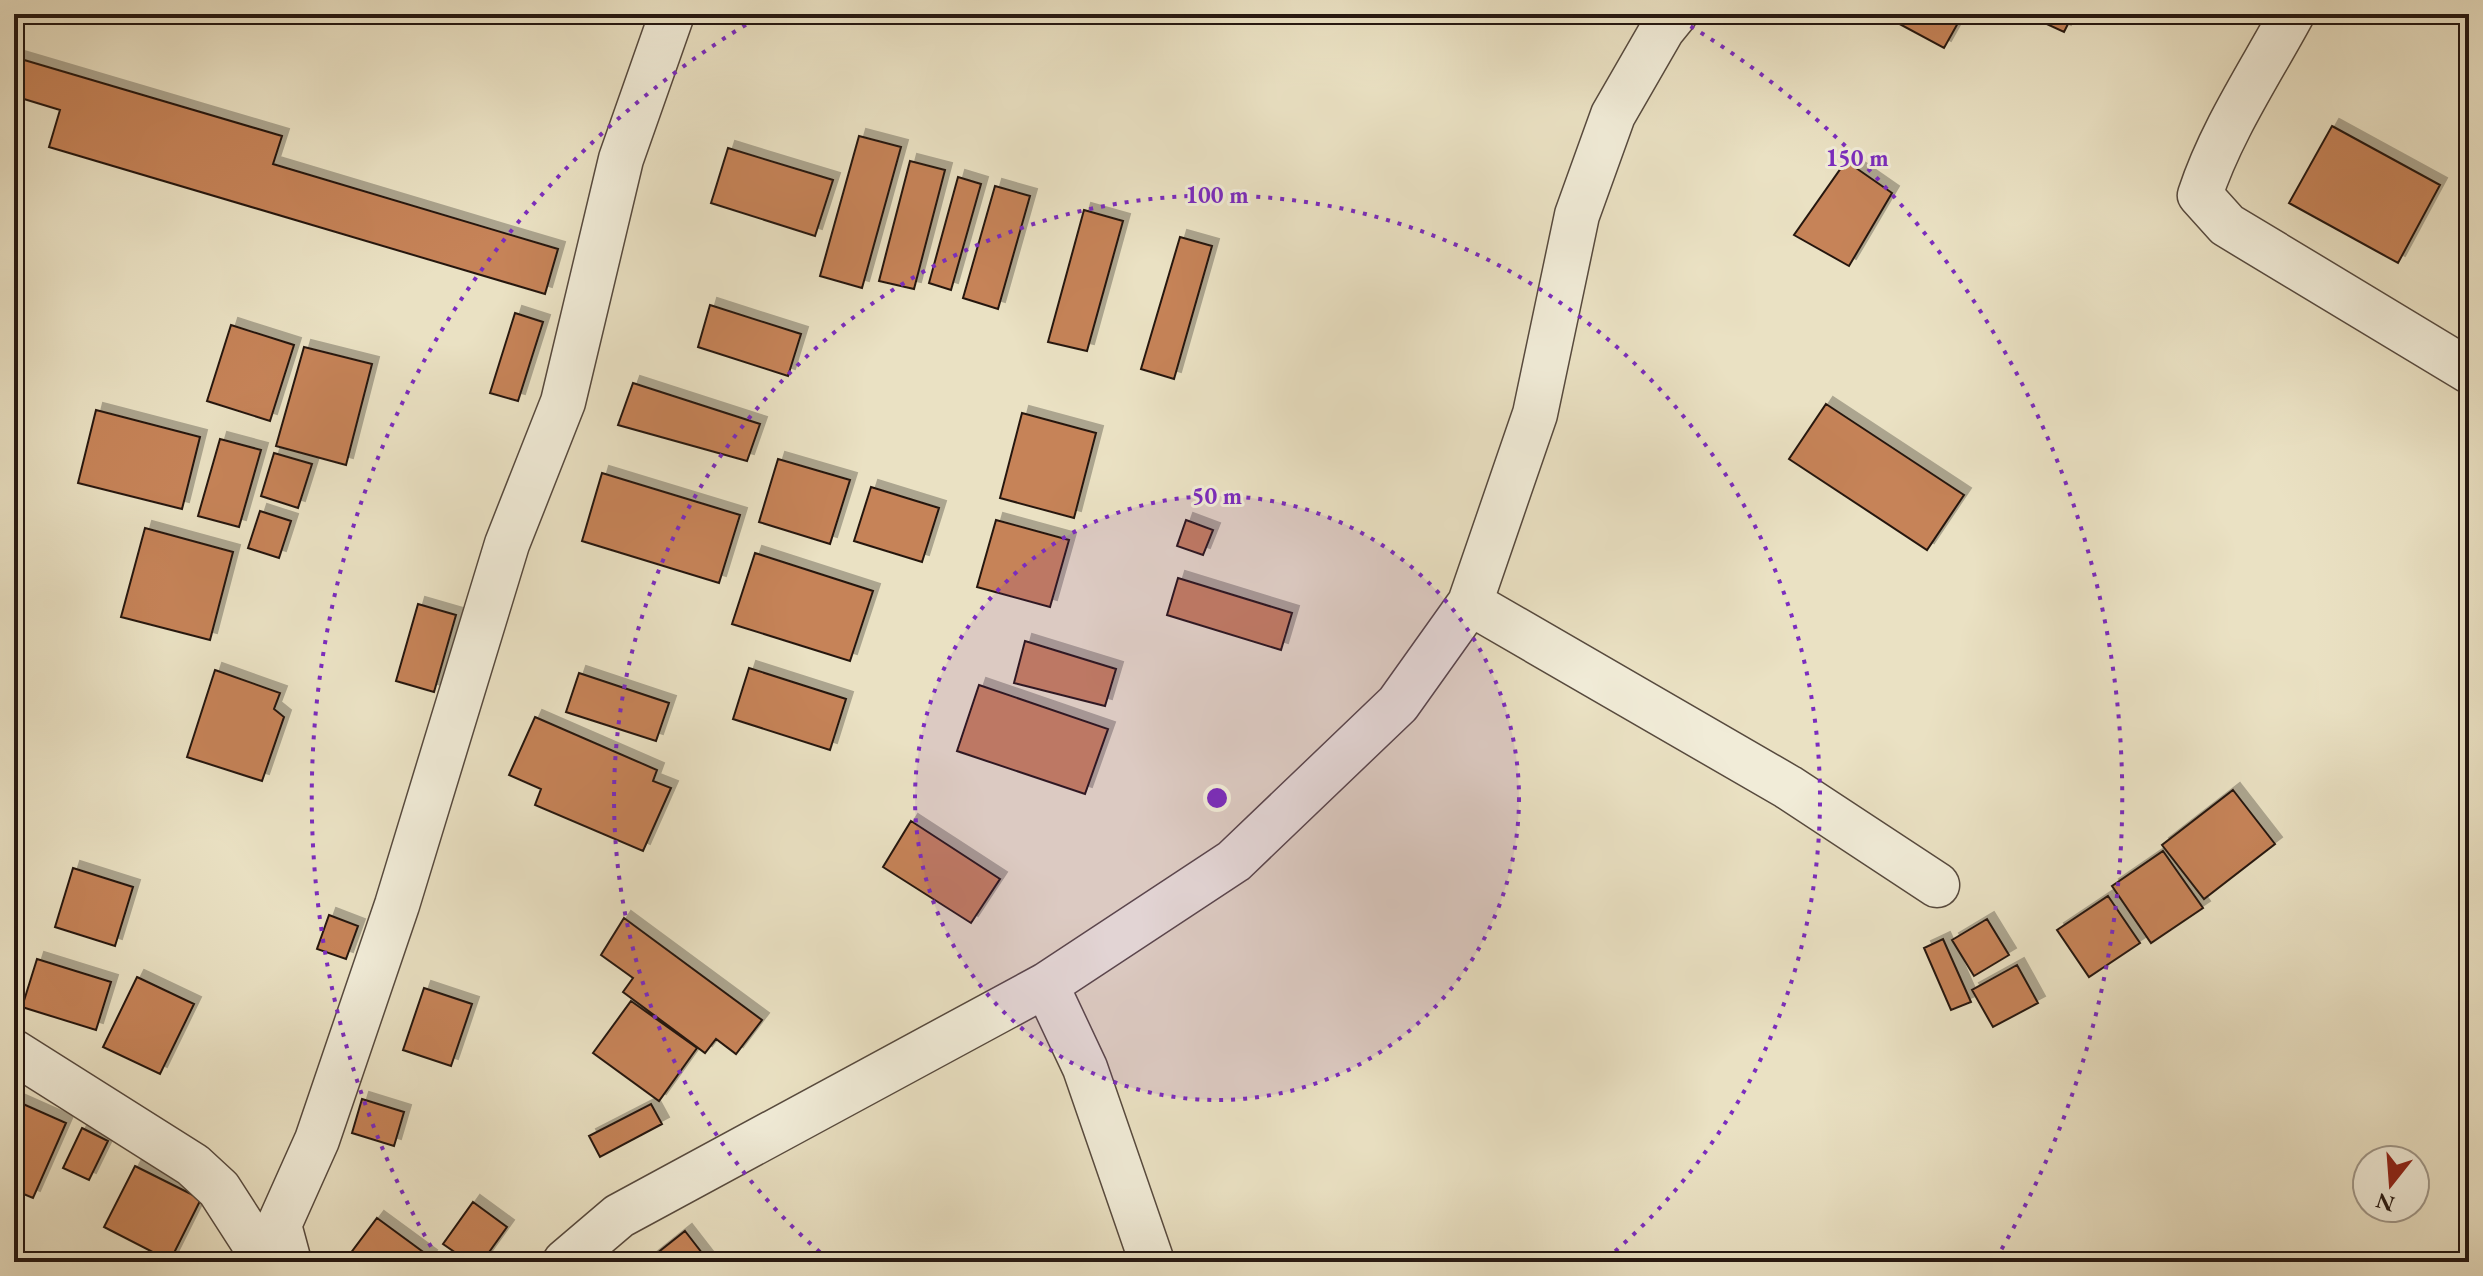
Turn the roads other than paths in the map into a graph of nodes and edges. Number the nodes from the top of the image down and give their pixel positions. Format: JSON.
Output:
{"nodes":[{"id":1,"x":672,"y":14,"type":"edge"},
{"id":2,"x":1675,"y":14,"type":"edge"},
{"id":3,"x":2292,"y":14,"type":"edge"},
{"id":4,"x":2469,"y":371,"type":"edge"},
{"id":5,"x":1470,"y":603,"type":"junction"},
{"id":6,"x":1937,"y":885,"type":"dead end"},
{"id":7,"x":1046,"y":985,"type":"junction"},
{"id":8,"x":17,"y":1059,"type":"edge"},
{"id":9,"x":266,"y":1262,"type":"edge"},
{"id":10,"x":289,"y":1262,"type":"edge"},
{"id":11,"x":565,"y":1262,"type":"edge"},
{"id":12,"x":1152,"y":1262,"type":"edge"}],
"edges":[{"from":1,"to":10,"type":"street"},
{"from":2,"to":5,"type":"street"},
{"from":3,"to":4,"type":"street"},
{"from":5,"to":6,"type":"street"},
{"from":5,"to":7,"type":"street"},
{"from":7,"to":11,"type":"street"},
{"from":7,"to":12,"type":"street"},
{"from":8,"to":9,"type":"street"}]}
